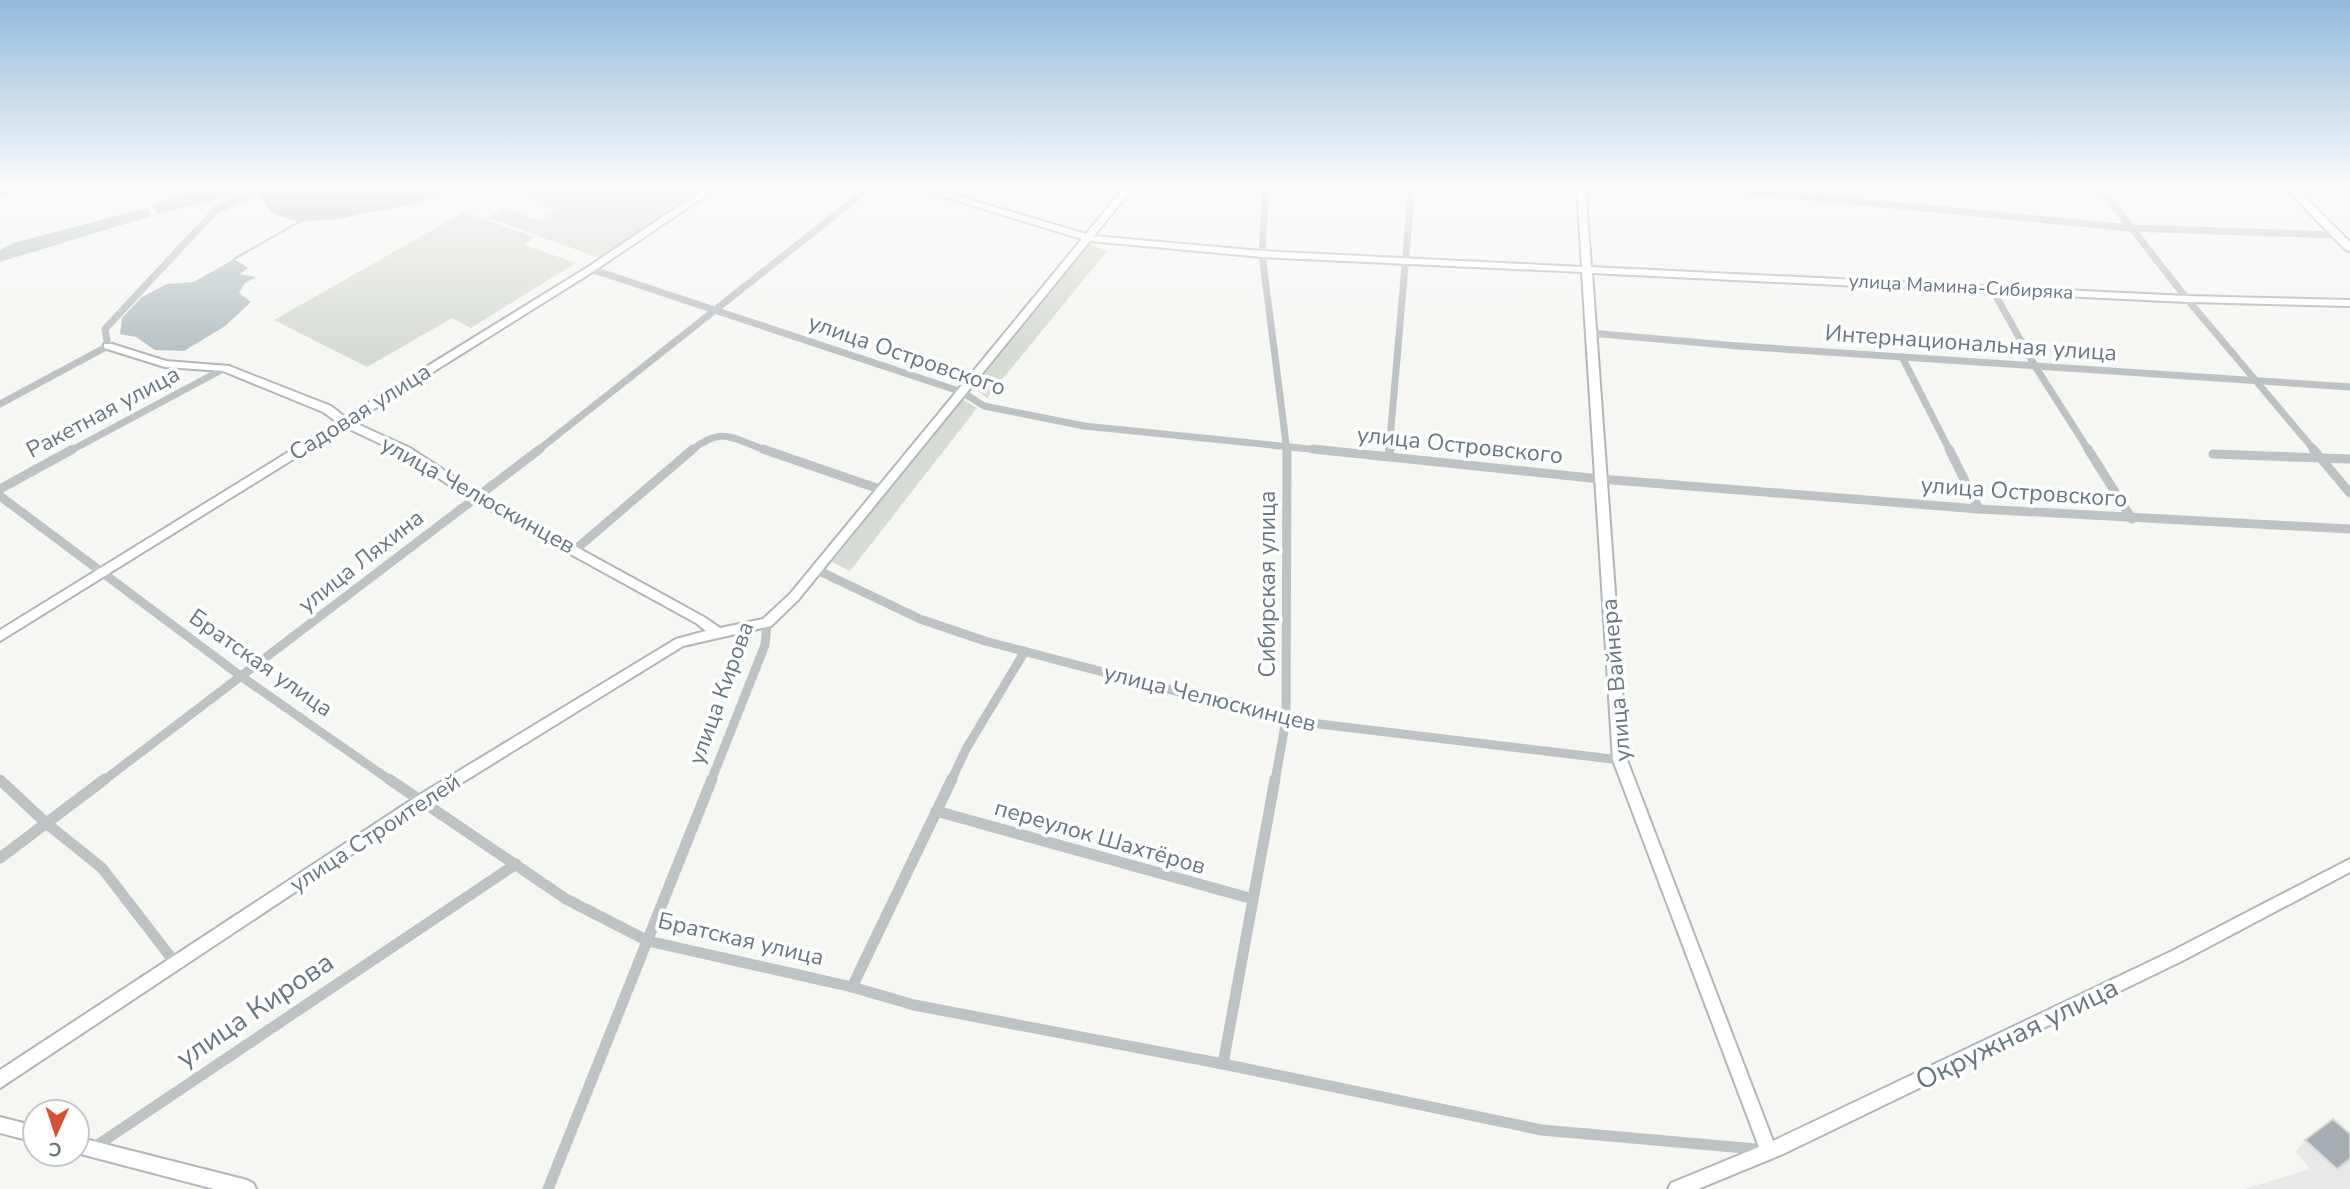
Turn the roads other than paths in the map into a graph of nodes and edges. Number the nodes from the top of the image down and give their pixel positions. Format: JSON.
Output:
{"nodes":[{"id":1,"x":188,"y":240,"type":"edge"},
{"id":2,"x":634,"y":240,"type":"edge"},
{"id":3,"x":806,"y":240,"type":"edge"},
{"id":4,"x":1086,"y":240,"type":"edge"},
{"id":5,"x":1115,"y":240,"type":"edge"},
{"id":6,"x":1263,"y":240,"type":"edge"},
{"id":7,"x":1406,"y":240,"type":"edge"},
{"id":8,"x":1583,"y":240,"type":"edge"},
{"id":9,"x":2139,"y":240,"type":"edge"},
{"id":10,"x":1262,"y":254,"type":"junction"},
{"id":11,"x":1404,"y":262,"type":"junction"},
{"id":12,"x":1584,"y":268,"type":"junction"},
{"id":13,"x":591,"y":269,"type":"junction"},
{"id":14,"x":1992,"y":289,"type":"junction"},
{"id":15,"x":2186,"y":299,"type":"junction"},
{"id":16,"x":2350,"y":303,"type":"edge"},
{"id":17,"x":719,"y":311,"type":"junction"},
{"id":18,"x":1590,"y":333,"type":"junction"},
{"id":19,"x":108,"y":346,"type":"junction"},
{"id":20,"x":1902,"y":358,"type":"junction"},
{"id":21,"x":2035,"y":366,"type":"junction"},
{"id":22,"x":225,"y":368,"type":"junction"},
{"id":23,"x":2257,"y":382,"type":"junction"},
{"id":24,"x":2350,"y":387,"type":"edge"},
{"id":25,"x":962,"y":392,"type":"junction"},
{"id":26,"x":0,"y":404,"type":"edge"},
{"id":27,"x":344,"y":422,"type":"junction"},
{"id":28,"x":1287,"y":447,"type":"junction"},
{"id":29,"x":2213,"y":454,"type":"dead end"},
{"id":30,"x":1389,"y":456,"type":"junction"},
{"id":31,"x":2321,"y":458,"type":"junction"},
{"id":32,"x":2350,"y":459,"type":"edge"},
{"id":33,"x":1600,"y":479,"type":"junction"},
{"id":34,"x":0,"y":489,"type":"edge"},
{"id":35,"x":881,"y":490,"type":"junction"},
{"id":36,"x":2350,"y":493,"type":"edge"},
{"id":37,"x":0,"y":496,"type":"edge"},
{"id":38,"x":476,"y":496,"type":"junction"},
{"id":39,"x":1979,"y":509,"type":"junction"},
{"id":40,"x":2132,"y":519,"type":"junction"},
{"id":41,"x":2350,"y":529,"type":"edge"},
{"id":42,"x":576,"y":549,"type":"junction"},
{"id":43,"x":815,"y":569,"type":"junction"},
{"id":44,"x":102,"y":573,"type":"junction"},
{"id":45,"x":767,"y":623,"type":"junction"},
{"id":46,"x":719,"y":634,"type":"junction"},
{"id":47,"x":0,"y":636,"type":"edge"},
{"id":48,"x":1025,"y":651,"type":"junction"},
{"id":49,"x":242,"y":677,"type":"junction"},
{"id":50,"x":1286,"y":720,"type":"junction"},
{"id":51,"x":1620,"y":760,"type":"junction"},
{"id":52,"x":0,"y":780,"type":"edge"},
{"id":53,"x":421,"y":801,"type":"junction"},
{"id":54,"x":936,"y":811,"type":"junction"},
{"id":55,"x":46,"y":823,"type":"junction"},
{"id":56,"x":0,"y":858,"type":"edge"},
{"id":57,"x":516,"y":864,"type":"junction"},
{"id":58,"x":2350,"y":865,"type":"edge"},
{"id":59,"x":1253,"y":900,"type":"junction"},
{"id":60,"x":648,"y":941,"type":"junction"},
{"id":61,"x":176,"y":964,"type":"junction"},
{"id":62,"x":852,"y":987,"type":"junction"},
{"id":63,"x":1223,"y":1063,"type":"junction"},
{"id":64,"x":0,"y":1080,"type":"edge"},
{"id":65,"x":0,"y":1125,"type":"edge"},
{"id":66,"x":21,"y":1130,"type":"edge"},
{"id":67,"x":91,"y":1142,"type":"edge"},
{"id":68,"x":91,"y":1149,"type":"edge"},
{"id":69,"x":1768,"y":1150,"type":"junction"},
{"id":70,"x":247,"y":1189,"type":"edge"},
{"id":71,"x":548,"y":1189,"type":"edge"},
{"id":72,"x":1677,"y":1189,"type":"edge"}],
"edges":[{"from":1,"to":19,"type":"street"},
{"from":2,"to":13,"type":"street","name":"Садовая улица"},
{"from":3,"to":17,"type":"street","name":"улица Ляхина"},
{"from":4,"to":25,"type":"street","name":"улица Кирова"},
{"from":5,"to":10,"type":"street","name":"улица Мамина-Сибиряка"},
{"from":6,"to":10,"type":"street","name":"Сибирская улица"},
{"from":7,"to":11,"type":"street"},
{"from":8,"to":12,"type":"street","name":"улица Вайнера"},
{"from":9,"to":15,"type":"street"},
{"from":10,"to":11,"type":"street","name":"улица Мамина-Сибиряка"},
{"from":10,"to":28,"type":"street","name":"Сибирская улица"},
{"from":11,"to":12,"type":"street","name":"улица Мамина-Сибиряка"},
{"from":11,"to":30,"type":"street"},
{"from":12,"to":14,"type":"street","name":"улица Мамина-Сибиряка"},
{"from":12,"to":18,"type":"street","name":"улица Вайнера"},
{"from":13,"to":17,"type":"street","name":"улица Островского"},
{"from":13,"to":27,"type":"street","name":"Садовая улица"},
{"from":14,"to":15,"type":"street","name":"улица Мамина-Сибиряка"},
{"from":14,"to":21,"type":"street"},
{"from":15,"to":16,"type":"street","name":"улица Мамина-Сибиряка"},
{"from":15,"to":23,"type":"street"},
{"from":17,"to":25,"type":"street","name":"улица Островского"},
{"from":17,"to":38,"type":"street","name":"улица Ляхина"},
{"from":18,"to":20,"type":"street","name":"Интернациональная улица"},
{"from":18,"to":33,"type":"street","name":"улица Вайнера"},
{"from":19,"to":22,"type":"street","name":"улица Челюскинцев"},
{"from":19,"to":26,"type":"street"},
{"from":20,"to":21,"type":"street","name":"Интернациональная улица"},
{"from":20,"to":39,"type":"street"},
{"from":21,"to":23,"type":"street","name":"Интернациональная улица"},
{"from":21,"to":40,"type":"street"},
{"from":22,"to":27,"type":"street","name":"улица Челюскинцев"},
{"from":22,"to":34,"type":"street","name":"Ракетная улица"},
{"from":23,"to":24,"type":"street","name":"Интернациональная улица"},
{"from":23,"to":31,"type":"street"},
{"from":25,"to":28,"type":"street","name":"улица Островского"},
{"from":25,"to":35,"type":"street","name":"улица Кирова"},
{"from":27,"to":38,"type":"street","name":"улица Челюскинцев"},
{"from":27,"to":44,"type":"street","name":"Садовая улица"},
{"from":28,"to":30,"type":"street","name":"улица Островского"},
{"from":28,"to":50,"type":"street","name":"Сибирская улица"},
{"from":29,"to":31,"type":"street"},
{"from":30,"to":33,"type":"street","name":"улица Островского"},
{"from":31,"to":32,"type":"street"},
{"from":31,"to":36,"type":"street"},
{"from":33,"to":39,"type":"street","name":"улица Островского"},
{"from":33,"to":51,"type":"street","name":"улица Вайнера"},
{"from":35,"to":42,"type":"street"},
{"from":35,"to":43,"type":"street","name":"улица Кирова"},
{"from":37,"to":44,"type":"street","name":"Братская улица"},
{"from":38,"to":42,"type":"street","name":"улица Челюскинцев"},
{"from":38,"to":49,"type":"street","name":"улица Ляхина"},
{"from":39,"to":40,"type":"street","name":"улица Островского"},
{"from":40,"to":41,"type":"street","name":"улица Островского"},
{"from":42,"to":46,"type":"street","name":"улица Челюскинцев"},
{"from":43,"to":45,"type":"street","name":"улица Кирова"},
{"from":43,"to":48,"type":"street","name":"улица Челюскинцев"},
{"from":44,"to":47,"type":"street","name":"Садовая улица"},
{"from":44,"to":49,"type":"street","name":"Братская улица"},
{"from":45,"to":46,"type":"street","name":"улица Строителей"},
{"from":45,"to":60,"type":"street","name":"улица Кирова"},
{"from":46,"to":53,"type":"street","name":"улица Строителей"},
{"from":48,"to":50,"type":"street","name":"улица Челюскинцев"},
{"from":48,"to":54,"type":"street"},
{"from":49,"to":53,"type":"street","name":"Братская улица"},
{"from":49,"to":55,"type":"street","name":"улица Ляхина"},
{"from":50,"to":51,"type":"street","name":"улица Челюскинцев"},
{"from":50,"to":59,"type":"street","name":"Сибирская улица"},
{"from":51,"to":69,"type":"street","name":"улица Вайнера"},
{"from":52,"to":55,"type":"street"},
{"from":53,"to":57,"type":"street","name":"Братская улица"},
{"from":53,"to":61,"type":"street","name":"улица Строителей"},
{"from":54,"to":59,"type":"street","name":"переулок Шахтёров"},
{"from":54,"to":62,"type":"street"},
{"from":55,"to":56,"type":"street","name":"улица Ляхина"},
{"from":55,"to":61,"type":"street"},
{"from":57,"to":60,"type":"street","name":"Братская улица"},
{"from":57,"to":67,"type":"street","name":"улица Кирова"},
{"from":58,"to":69,"type":"street","name":"Окружная улица"},
{"from":59,"to":63,"type":"street","name":"Сибирская улица"},
{"from":60,"to":62,"type":"street","name":"Братская улица"},
{"from":60,"to":71,"type":"street","name":"улица Кирова"},
{"from":61,"to":64,"type":"street","name":"улица Строителей"},
{"from":62,"to":63,"type":"street","name":"Братская улица"},
{"from":63,"to":69,"type":"street","name":"Братская улица"},
{"from":65,"to":66,"type":"street"},
{"from":68,"to":70,"type":"street"},
{"from":69,"to":72,"type":"street","name":"Окружная улица"}]}
